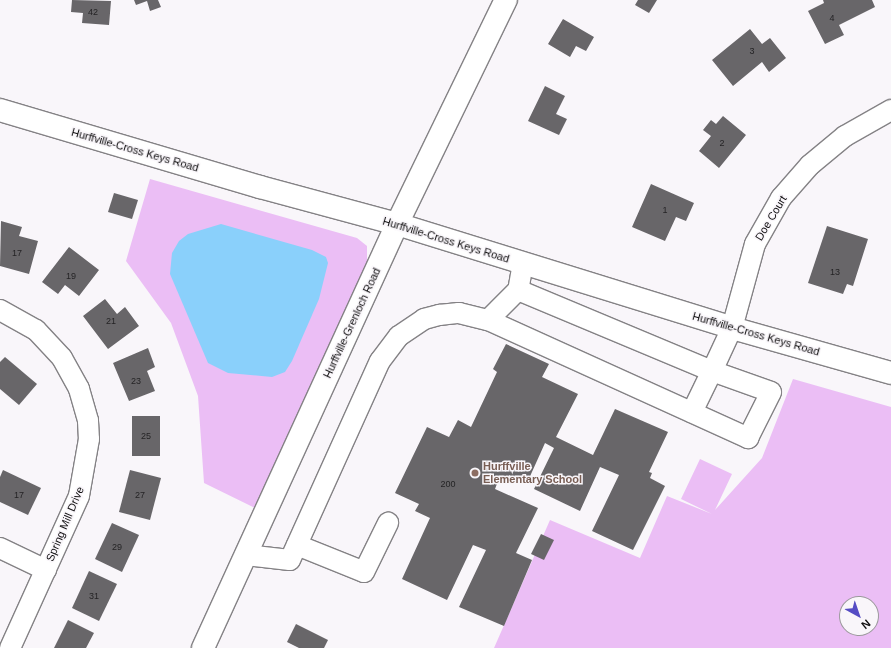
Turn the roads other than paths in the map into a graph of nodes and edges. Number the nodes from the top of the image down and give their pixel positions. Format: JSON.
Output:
{"nodes":[{"id":1,"x":506,"y":0,"type":"edge"},
{"id":2,"x":0,"y":110,"type":"edge"},
{"id":3,"x":891,"y":110,"type":"edge"},
{"id":4,"x":397,"y":224,"type":"junction"},
{"id":5,"x":523,"y":263,"type":"junction"},
{"id":6,"x":518,"y":290,"type":"junction"},
{"id":7,"x":0,"y":310,"type":"edge"},
{"id":8,"x":488,"y":320,"type":"junction"},
{"id":9,"x":732,"y":328,"type":"junction"},
{"id":10,"x":712,"y":371,"type":"junction"},
{"id":11,"x":891,"y":373,"type":"edge"},
{"id":12,"x":692,"y":412,"type":"junction"},
{"id":13,"x":388,"y":523,"type":"dead end"},
{"id":14,"x":297,"y":545,"type":"junction"},
{"id":15,"x":0,"y":548,"type":"edge"},
{"id":16,"x":246,"y":555,"type":"junction"},
{"id":17,"x":46,"y":570,"type":"junction"},
{"id":18,"x":10,"y":648,"type":"edge"},
{"id":19,"x":203,"y":648,"type":"edge"}],
"edges":[{"from":1,"to":4,"type":"main road","name":"Hurffville-Grenloch Road"},
{"from":2,"to":4,"type":"main road","name":"Hurffville-Cross Keys Road"},
{"from":3,"to":9,"type":"street","name":"Doe Court"},
{"from":4,"to":5,"type":"main road","name":"Hurffville-Cross Keys Road"},
{"from":4,"to":16,"type":"main road","name":"Hurffville-Grenloch Road"},
{"from":5,"to":6,"type":"street"},
{"from":5,"to":9,"type":"main road","name":"Hurffville-Cross Keys Road"},
{"from":6,"to":8,"type":"street"},
{"from":6,"to":10,"type":"street"},
{"from":7,"to":17,"type":"street","name":"Spring Mill Drive"},
{"from":8,"to":12,"type":"street"},
{"from":8,"to":14,"type":"street"},
{"from":9,"to":10,"type":"street","name":"Doe Court"},
{"from":9,"to":11,"type":"main road","name":"Hurffville-Cross Keys Road"},
{"from":10,"to":12,"type":"street","name":"Doe Court"},
{"from":10,"to":12,"type":"street"},
{"from":13,"to":14,"type":"street"},
{"from":14,"to":16,"type":"street"},
{"from":15,"to":17,"type":"street"},
{"from":16,"to":19,"type":"main road","name":"Hurffville-Grenloch Road"},
{"from":17,"to":18,"type":"street","name":"Spring Mill Drive"}]}
